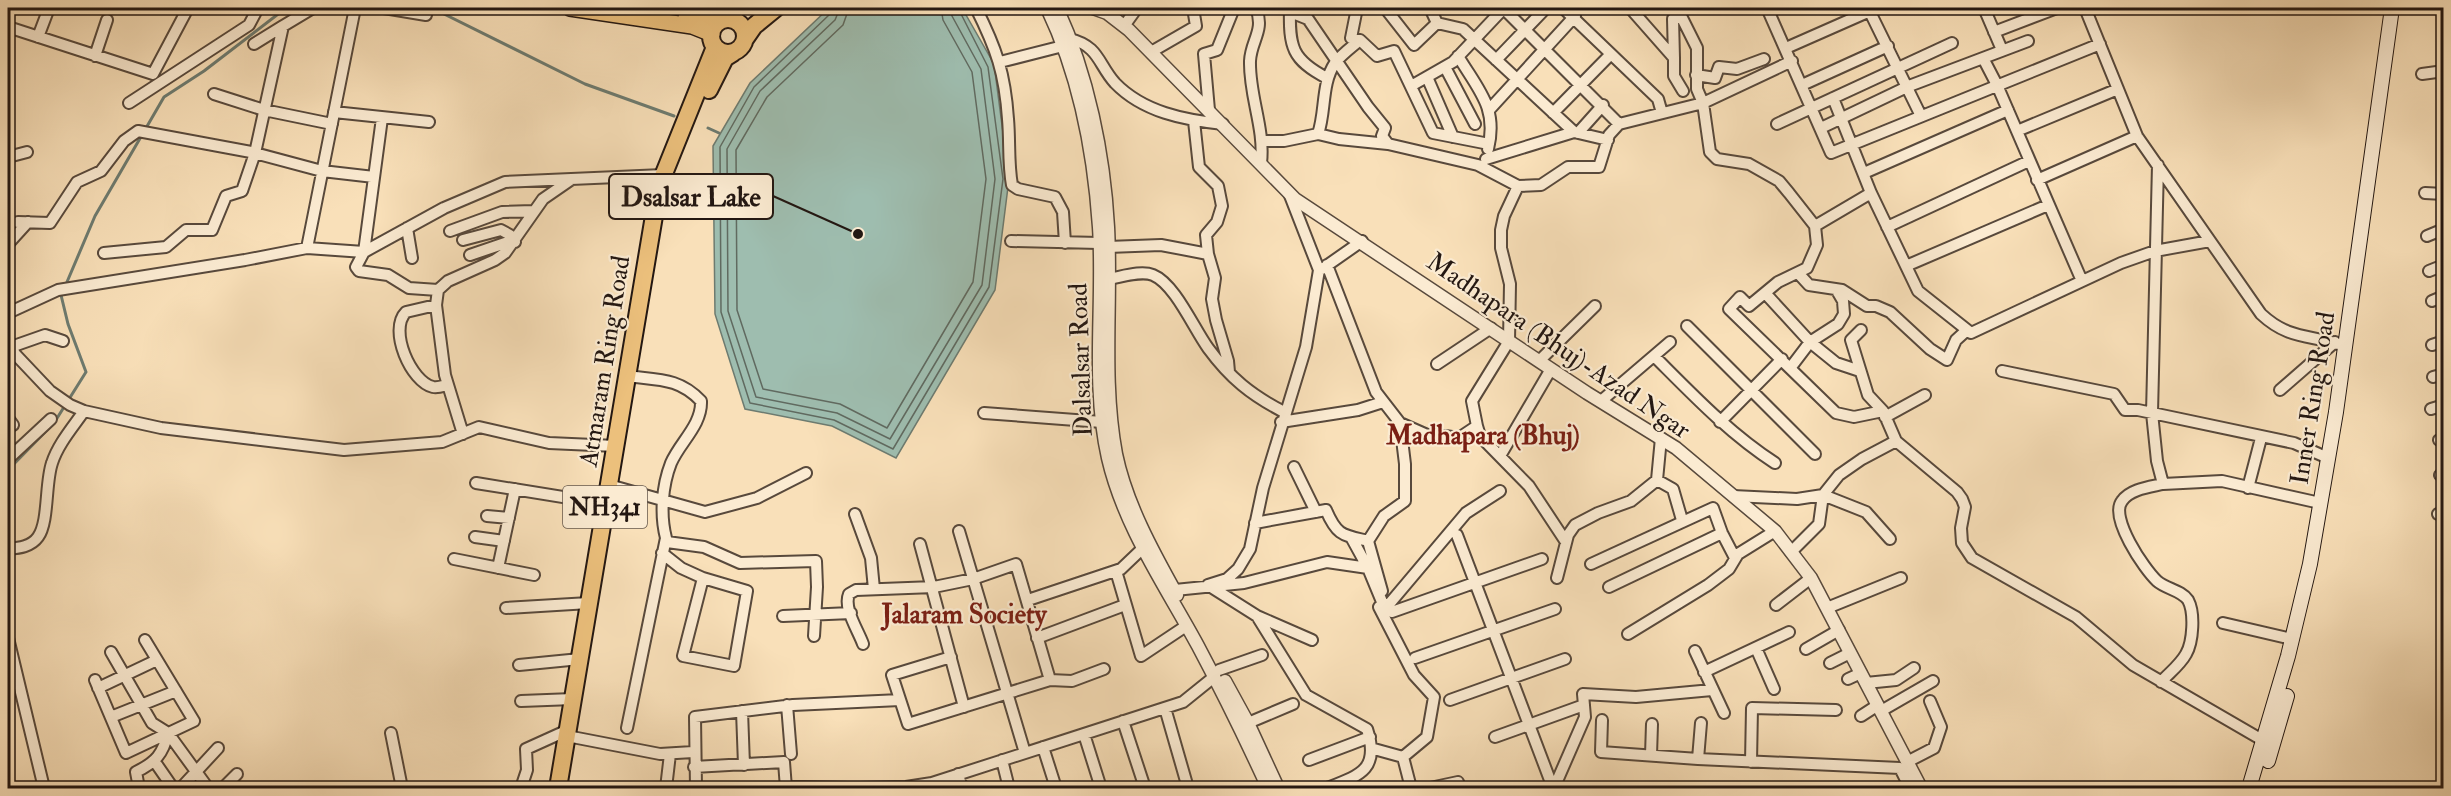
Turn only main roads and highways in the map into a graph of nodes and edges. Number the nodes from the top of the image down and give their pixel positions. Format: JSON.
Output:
{"nodes":[{"id":1,"x":570,"y":8,"type":"edge"},
{"id":2,"x":618,"y":8,"type":"edge"},
{"id":3,"x":759,"y":8,"type":"edge"},
{"id":4,"x":776,"y":8,"type":"edge"},
{"id":5,"x":2392,"y":8,"type":"edge"},
{"id":6,"x":2401,"y":8,"type":"edge"},
{"id":7,"x":727,"y":20,"type":"junction"},
{"id":8,"x":745,"y":39,"type":"junction"},
{"id":9,"x":713,"y":40,"type":"junction"},
{"id":10,"x":732,"y":53,"type":"junction"},
{"id":11,"x":652,"y":226,"type":"junction"},
{"id":12,"x":558,"y":789,"type":"edge"},
{"id":13,"x":2249,"y":789,"type":"edge"},
{"id":14,"x":2259,"y":789,"type":"edge"}],
"edges":[{"from":1,"to":9,"type":"main road"},
{"from":2,"to":7,"type":"main road"},
{"from":3,"to":7,"type":"highway","number":"NH341"},
{"from":4,"to":8,"type":"highway","number":"NH341"},
{"from":5,"to":13,"type":"main road","name":"Inner Ring Road"},
{"from":6,"to":14,"type":"main road","name":"Inner Ring Road"},
{"from":7,"to":8,"type":"highway"},
{"from":7,"to":9,"type":"highway","number":"NH341"},
{"from":8,"to":10,"type":"highway","number":"NH341"},
{"from":9,"to":10,"type":"highway"},
{"from":9,"to":11,"type":"highway","name":"Atmaram Ring Road","number":"NH341"},
{"from":10,"to":11,"type":"highway","name":"Atmaram Ring Road","number":"NH341"},
{"from":11,"to":12,"type":"highway","name":"Atmaram Ring Road","number":"NH341"}]}
